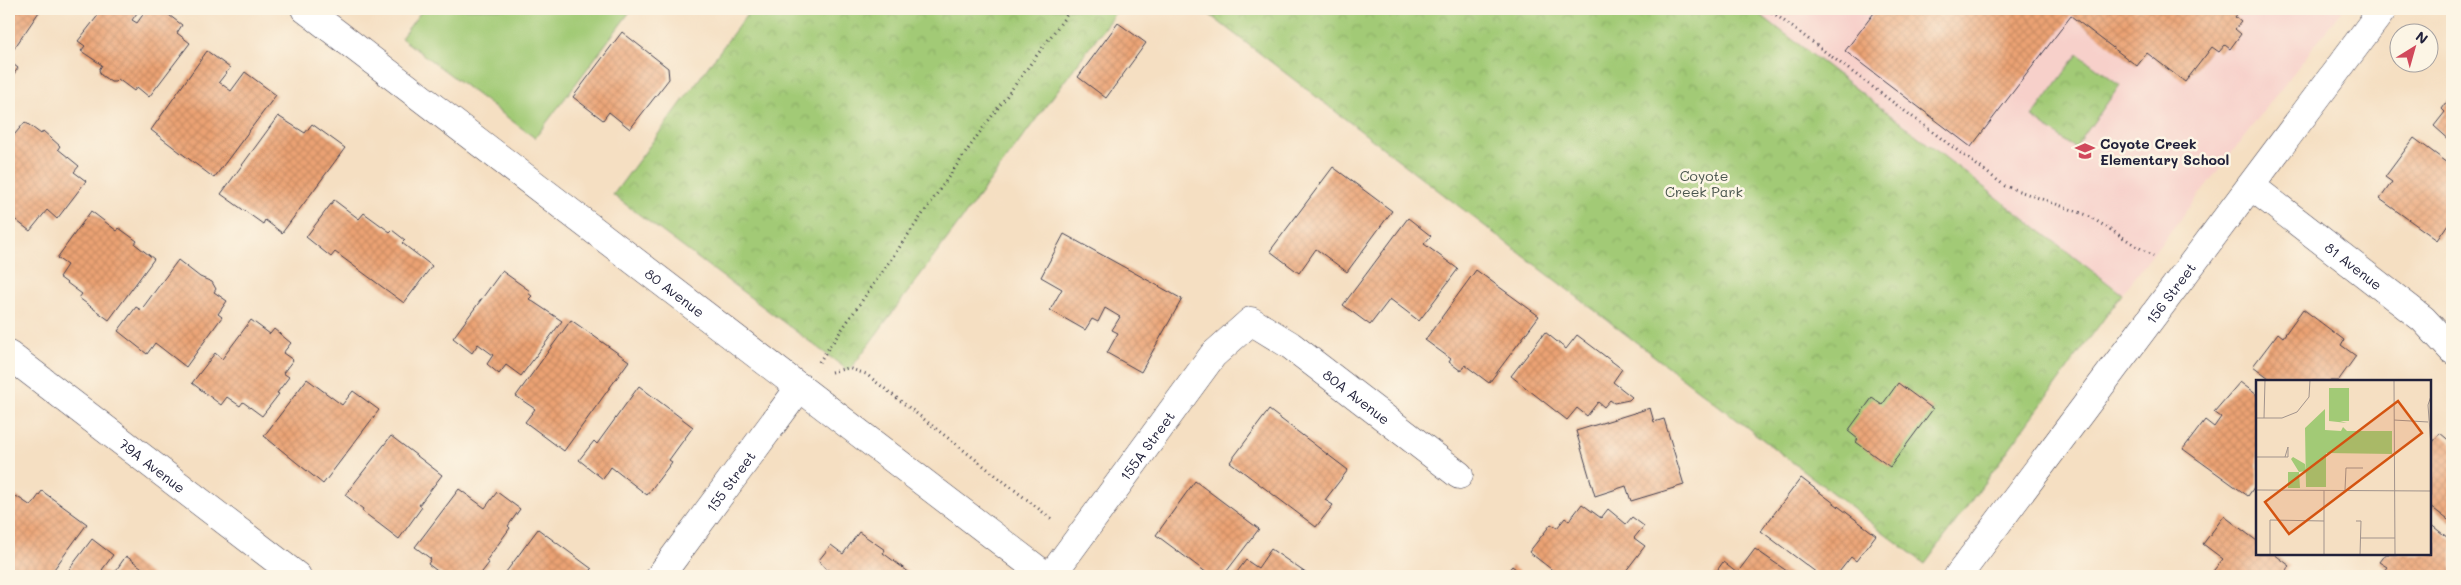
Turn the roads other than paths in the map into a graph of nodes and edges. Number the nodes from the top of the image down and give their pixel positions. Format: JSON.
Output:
{"nodes":[{"id":1,"x":306,"y":9,"type":"edge"},
{"id":2,"x":2383,"y":9,"type":"edge"},
{"id":3,"x":2251,"y":186,"type":"junction"},
{"id":4,"x":1251,"y":321,"type":"joint"},
{"id":5,"x":2452,"y":350,"type":"edge"},
{"id":6,"x":9,"y":355,"type":"edge"},
{"id":7,"x":800,"y":387,"type":"junction"},
{"id":8,"x":1459,"y":475,"type":"dead end"},
{"id":9,"x":297,"y":576,"type":"edge"},
{"id":10,"x":660,"y":576,"type":"edge"},
{"id":11,"x":1046,"y":576,"type":"edge"},
{"id":12,"x":1051,"y":576,"type":"edge"},
{"id":13,"x":1958,"y":576,"type":"edge"}],
"edges":[{"from":1,"to":7,"type":"street","name":"80 Avenue"},
{"from":2,"to":3,"type":"street","name":"156 Street"},
{"from":3,"to":5,"type":"street","name":"81 Avenue"},
{"from":3,"to":13,"type":"street","name":"156 Street"},
{"from":4,"to":8,"type":"street","name":"80A Avenue"},
{"from":4,"to":12,"type":"street","name":"155A Street"},
{"from":6,"to":9,"type":"street","name":"79A Avenue"},
{"from":7,"to":10,"type":"street","name":"155 Street"},
{"from":7,"to":11,"type":"street","name":"80 Avenue"}]}
